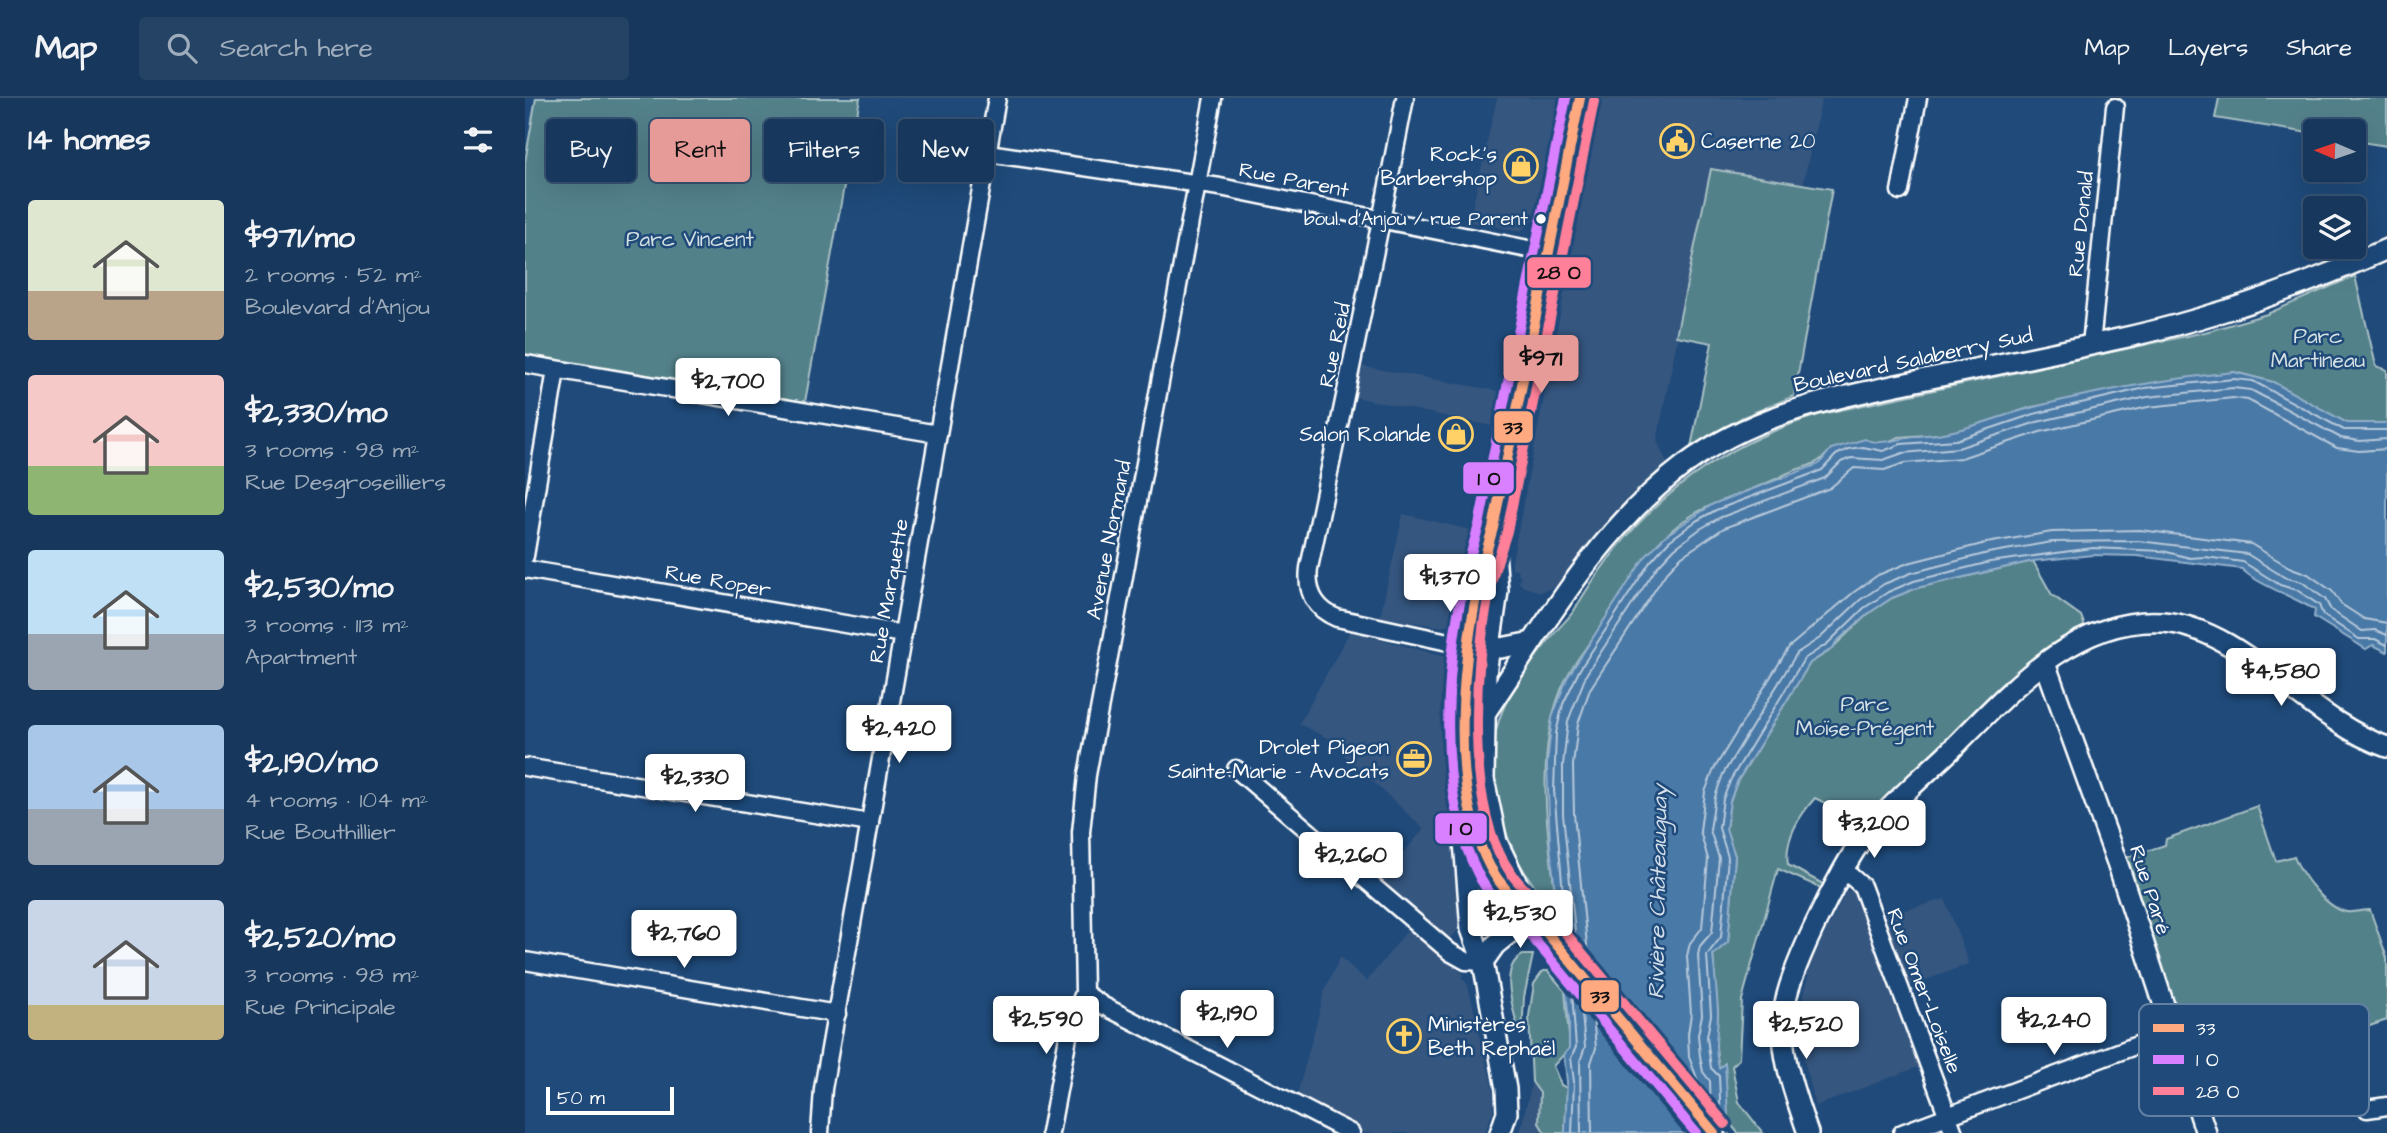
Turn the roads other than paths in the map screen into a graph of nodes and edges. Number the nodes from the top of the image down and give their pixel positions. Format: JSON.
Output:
{"nodes":[{"id":1,"x":997,"y":98,"type":"edge"},
{"id":2,"x":1213,"y":98,"type":"edge"},
{"id":3,"x":1405,"y":98,"type":"edge"},
{"id":4,"x":1580,"y":98,"type":"edge"},
{"id":5,"x":1918,"y":98,"type":"edge"},
{"id":6,"x":2115,"y":107,"type":"dead end"},
{"id":7,"x":994,"y":119,"type":"edge"},
{"id":8,"x":994,"y":154,"type":"edge"},
{"id":9,"x":983,"y":182,"type":"edge"},
{"id":10,"x":1196,"y":185,"type":"junction"},
{"id":11,"x":1900,"y":191,"type":"dead end"},
{"id":12,"x":1381,"y":219,"type":"junction"},
{"id":13,"x":2387,"y":249,"type":"edge"},
{"id":14,"x":1548,"y":253,"type":"junction"},
{"id":15,"x":2091,"y":345,"type":"junction"},
{"id":16,"x":525,"y":365,"type":"edge"},
{"id":17,"x":556,"y":370,"type":"junction"},
{"id":18,"x":938,"y":434,"type":"junction"},
{"id":19,"x":1493,"y":528,"type":"junction"},
{"id":20,"x":525,"y":556,"type":"edge"},
{"id":21,"x":525,"y":569,"type":"edge"},
{"id":22,"x":903,"y":634,"type":"junction"},
{"id":23,"x":1532,"y":642,"type":"junction"},
{"id":24,"x":1467,"y":646,"type":"junction"},
{"id":25,"x":1489,"y":649,"type":"junction"},
{"id":26,"x":2046,"y":663,"type":"junction"},
{"id":27,"x":1484,"y":715,"type":"junction"},
{"id":28,"x":2387,"y":747,"type":"edge"},
{"id":29,"x":1463,"y":761,"type":"junction"},
{"id":30,"x":525,"y":767,"type":"edge"},
{"id":31,"x":1236,"y":769,"type":"dead end"},
{"id":32,"x":870,"y":823,"type":"junction"},
{"id":33,"x":1845,"y":871,"type":"junction"},
{"id":34,"x":1532,"y":915,"type":"junction"},
{"id":35,"x":525,"y":961,"type":"edge"},
{"id":36,"x":1483,"y":962,"type":"junction"},
{"id":37,"x":1084,"y":993,"type":"junction"},
{"id":38,"x":2163,"y":1004,"type":"edge"},
{"id":39,"x":837,"y":1014,"type":"junction"},
{"id":40,"x":2139,"y":1044,"type":"edge"},
{"id":41,"x":2387,"y":1106,"type":"edge"},
{"id":42,"x":2369,"y":1109,"type":"edge"},
{"id":43,"x":1948,"y":1116,"type":"junction"},
{"id":44,"x":2200,"y":1116,"type":"edge"},
{"id":45,"x":820,"y":1133,"type":"edge"},
{"id":46,"x":1050,"y":1133,"type":"edge"},
{"id":47,"x":1351,"y":1133,"type":"edge"},
{"id":48,"x":1500,"y":1133,"type":"edge"},
{"id":49,"x":1714,"y":1133,"type":"edge"},
{"id":50,"x":1808,"y":1133,"type":"edge"},
{"id":51,"x":1902,"y":1133,"type":"edge"},
{"id":52,"x":1954,"y":1133,"type":"edge"},
{"id":53,"x":2206,"y":1133,"type":"edge"}],
"edges":[{"from":1,"to":7,"type":"street","name":"Rue Marquette"},
{"from":2,"to":10,"type":"street","name":"Avenue Normand"},
{"from":3,"to":12,"type":"street","name":"Rue Reid"},
{"from":4,"to":14,"type":"street"},
{"from":5,"to":11,"type":"street"},
{"from":6,"to":15,"type":"street","name":"Rue Donald"},
{"from":8,"to":10,"type":"street","name":"Rue Parent"},
{"from":9,"to":18,"type":"street","name":"Rue Marquette"},
{"from":10,"to":12,"type":"street","name":"Rue Parent"},
{"from":10,"to":37,"type":"street","name":"Avenue Normand"},
{"from":12,"to":14,"type":"street","name":"Rue Parent"},
{"from":12,"to":24,"type":"street","name":"Rue Reid"},
{"from":13,"to":15,"type":"street","name":"Boulevard Salaberry Sud"},
{"from":14,"to":19,"type":"street"},
{"from":15,"to":23,"type":"street","name":"Boulevard Salaberry Sud"},
{"from":16,"to":17,"type":"street"},
{"from":17,"to":18,"type":"street"},
{"from":17,"to":20,"type":"street"},
{"from":18,"to":22,"type":"street","name":"Rue Marquette"},
{"from":19,"to":24,"type":"street"},
{"from":19,"to":25,"type":"street"},
{"from":21,"to":22,"type":"street","name":"Rue Roper"},
{"from":22,"to":32,"type":"street","name":"Rue Marquette"},
{"from":23,"to":25,"type":"street"},
{"from":23,"to":27,"type":"street","name":"Boulevard Salaberry Sud"},
{"from":24,"to":25,"type":"street"},
{"from":24,"to":29,"type":"street"},
{"from":25,"to":27,"type":"street"},
{"from":26,"to":28,"type":"street"},
{"from":26,"to":33,"type":"street"},
{"from":26,"to":38,"type":"street","name":"Rue Paré"},
{"from":27,"to":34,"type":"street"},
{"from":29,"to":34,"type":"street"},
{"from":29,"to":36,"type":"street"},
{"from":30,"to":32,"type":"street"},
{"from":31,"to":36,"type":"street"},
{"from":32,"to":39,"type":"street","name":"Rue Marquette"},
{"from":33,"to":43,"type":"street","name":"Rue Omer-Loiselle"},
{"from":33,"to":50,"type":"street"},
{"from":34,"to":36,"type":"street"},
{"from":34,"to":49,"type":"street"},
{"from":35,"to":39,"type":"street"},
{"from":36,"to":48,"type":"street"},
{"from":37,"to":46,"type":"street"},
{"from":37,"to":47,"type":"street"},
{"from":39,"to":45,"type":"street","name":"Rue Marquette"},
{"from":40,"to":43,"type":"street"},
{"from":41,"to":42,"type":"street"},
{"from":43,"to":51,"type":"street"},
{"from":43,"to":52,"type":"street","name":"Rue Omer-Loiselle"},
{"from":44,"to":53,"type":"street","name":"Rue Paré"}]}
